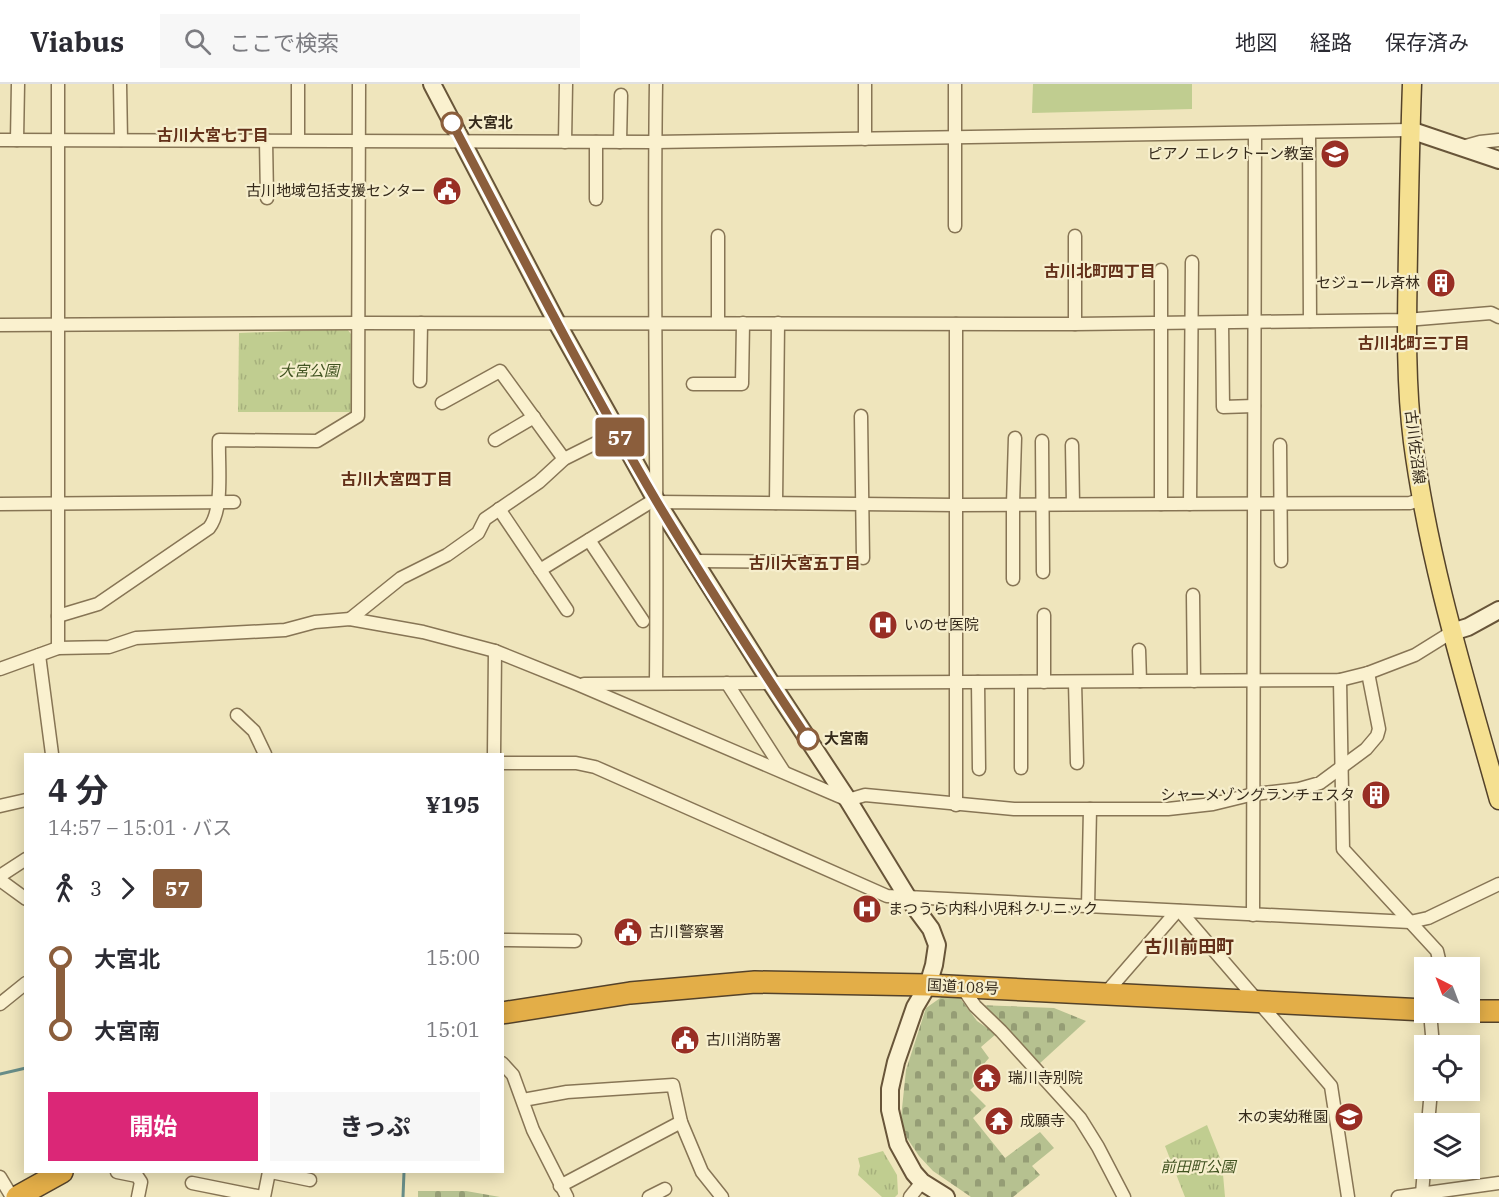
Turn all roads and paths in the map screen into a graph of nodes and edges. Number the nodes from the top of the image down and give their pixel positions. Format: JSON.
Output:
{"nodes":[{"id":1,"x":18,"y":84,"type":"edge"},
{"id":2,"x":58,"y":84,"type":"edge"},
{"id":3,"x":120,"y":84,"type":"edge"},
{"id":4,"x":298,"y":84,"type":"edge"},
{"id":5,"x":360,"y":84,"type":"edge"},
{"id":6,"x":432,"y":84,"type":"edge"},
{"id":7,"x":566,"y":84,"type":"edge"},
{"id":8,"x":656,"y":84,"type":"edge"},
{"id":9,"x":865,"y":84,"type":"edge"},
{"id":10,"x":955,"y":84,"type":"edge"},
{"id":11,"x":1412,"y":84,"type":"edge"},
{"id":12,"x":621,"y":95,"type":"dead end"},
{"id":13,"x":1410,"y":130,"type":"junction"},
{"id":14,"x":1309,"y":132,"type":"junction"},
{"id":15,"x":1255,"y":133,"type":"junction"},
{"id":16,"x":954,"y":137,"type":"junction"},
{"id":17,"x":865,"y":139,"type":"junction"},
{"id":18,"x":0,"y":140,"type":"edge"},
{"id":19,"x":17,"y":140,"type":"junction"},
{"id":20,"x":57,"y":140,"type":"junction"},
{"id":21,"x":122,"y":140,"type":"junction"},
{"id":22,"x":266,"y":140,"type":"junction"},
{"id":23,"x":298,"y":140,"type":"junction"},
{"id":24,"x":359,"y":140,"type":"junction"},
{"id":25,"x":1499,"y":140,"type":"edge"},
{"id":26,"x":462,"y":142,"type":"junction"},
{"id":27,"x":565,"y":142,"type":"junction"},
{"id":28,"x":596,"y":142,"type":"junction"},
{"id":29,"x":620,"y":142,"type":"junction"},
{"id":30,"x":655,"y":142,"type":"junction"},
{"id":31,"x":1460,"y":148,"type":"junction"},
{"id":32,"x":1499,"y":160,"type":"edge"},
{"id":33,"x":267,"y":198,"type":"dead end"},
{"id":34,"x":596,"y":199,"type":"dead end"},
{"id":35,"x":955,"y":226,"type":"dead end"},
{"id":36,"x":718,"y":236,"type":"dead end"},
{"id":37,"x":1075,"y":236,"type":"dead end"},
{"id":38,"x":1192,"y":261,"type":"dead end"},
{"id":39,"x":1161,"y":270,"type":"dead end"},
{"id":40,"x":1499,"y":317,"type":"edge"},
{"id":41,"x":1406,"y":320,"type":"junction"},
{"id":42,"x":1310,"y":321,"type":"junction"},
{"id":43,"x":1222,"y":322,"type":"junction"},
{"id":44,"x":1255,"y":322,"type":"junction"},
{"id":45,"x":358,"y":323,"type":"junction"},
{"id":46,"x":421,"y":323,"type":"junction"},
{"id":47,"x":557,"y":323,"type":"junction"},
{"id":48,"x":655,"y":323,"type":"junction"},
{"id":49,"x":718,"y":323,"type":"junction"},
{"id":50,"x":743,"y":323,"type":"junction"},
{"id":51,"x":778,"y":323,"type":"junction"},
{"id":52,"x":1161,"y":323,"type":"junction"},
{"id":53,"x":1191,"y":323,"type":"junction"},
{"id":54,"x":57,"y":324,"type":"junction"},
{"id":55,"x":956,"y":324,"type":"junction"},
{"id":56,"x":1076,"y":324,"type":"junction"},
{"id":57,"x":0,"y":325,"type":"edge"},
{"id":58,"x":420,"y":381,"type":"dead end"},
{"id":59,"x":693,"y":384,"type":"dead end"},
{"id":60,"x":442,"y":403,"type":"dead end"},
{"id":61,"x":1254,"y":406,"type":"junction"},
{"id":62,"x":861,"y":416,"type":"dead end"},
{"id":63,"x":534,"y":417,"type":"junction"},
{"id":64,"x":618,"y":432,"type":"junction"},
{"id":65,"x":1015,"y":438,"type":"dead end"},
{"id":66,"x":495,"y":440,"type":"dead end"},
{"id":67,"x":1042,"y":441,"type":"dead end"},
{"id":68,"x":1072,"y":445,"type":"dead end"},
{"id":69,"x":1280,"y":445,"type":"dead end"},
{"id":70,"x":564,"y":459,"type":"junction"},
{"id":71,"x":1422,"y":499,"type":"junction"},
{"id":72,"x":218,"y":502,"type":"junction"},
{"id":73,"x":234,"y":502,"type":"dead end"},
{"id":74,"x":657,"y":502,"type":"junction"},
{"id":75,"x":58,"y":503,"type":"junction"},
{"id":76,"x":776,"y":503,"type":"junction"},
{"id":77,"x":0,"y":504,"type":"edge"},
{"id":78,"x":862,"y":504,"type":"junction"},
{"id":79,"x":1013,"y":504,"type":"junction"},
{"id":80,"x":1042,"y":504,"type":"junction"},
{"id":81,"x":1073,"y":504,"type":"junction"},
{"id":82,"x":1161,"y":504,"type":"junction"},
{"id":83,"x":1190,"y":504,"type":"junction"},
{"id":84,"x":1252,"y":504,"type":"junction"},
{"id":85,"x":1280,"y":504,"type":"junction"},
{"id":86,"x":956,"y":505,"type":"junction"},
{"id":87,"x":500,"y":509,"type":"junction"},
{"id":88,"x":589,"y":540,"type":"junction"},
{"id":89,"x":863,"y":558,"type":"dead end"},
{"id":90,"x":694,"y":561,"type":"junction"},
{"id":91,"x":1281,"y":561,"type":"dead end"},
{"id":92,"x":819,"y":562,"type":"dead end"},
{"id":93,"x":540,"y":570,"type":"junction"},
{"id":94,"x":1043,"y":572,"type":"dead end"},
{"id":95,"x":1013,"y":579,"type":"dead end"},
{"id":96,"x":1193,"y":595,"type":"dead end"},
{"id":97,"x":567,"y":610,"type":"dead end"},
{"id":98,"x":1499,"y":610,"type":"edge"},
{"id":99,"x":1044,"y":615,"type":"dead end"},
{"id":100,"x":58,"y":616,"type":"junction"},
{"id":101,"x":350,"y":619,"type":"junction"},
{"id":102,"x":643,"y":621,"type":"dead end"},
{"id":103,"x":1452,"y":632,"type":"junction"},
{"id":104,"x":58,"y":648,"type":"junction"},
{"id":105,"x":1139,"y":650,"type":"dead end"},
{"id":106,"x":495,"y":651,"type":"junction"},
{"id":107,"x":39,"y":655,"type":"junction"},
{"id":108,"x":0,"y":669,"type":"edge"},
{"id":109,"x":1368,"y":673,"type":"junction"},
{"id":110,"x":1340,"y":680,"type":"junction"},
{"id":111,"x":1140,"y":681,"type":"junction"},
{"id":112,"x":1194,"y":681,"type":"junction"},
{"id":113,"x":1254,"y":681,"type":"junction"},
{"id":114,"x":956,"y":682,"type":"junction"},
{"id":115,"x":978,"y":682,"type":"junction"},
{"id":116,"x":1021,"y":682,"type":"junction"},
{"id":117,"x":1044,"y":682,"type":"junction"},
{"id":118,"x":1075,"y":682,"type":"junction"},
{"id":119,"x":656,"y":683,"type":"junction"},
{"id":120,"x":727,"y":683,"type":"junction"},
{"id":121,"x":771,"y":683,"type":"junction"},
{"id":122,"x":577,"y":684,"type":"junction"},
{"id":123,"x":243,"y":716,"type":"dead end"},
{"id":124,"x":52,"y":753,"type":"edge"},
{"id":125,"x":265,"y":753,"type":"edge"},
{"id":126,"x":494,"y":753,"type":"edge"},
{"id":127,"x":504,"y":763,"type":"edge"},
{"id":128,"x":1077,"y":764,"type":"dead end"},
{"id":129,"x":1021,"y":768,"type":"dead end"},
{"id":130,"x":1342,"y":768,"type":"junction"},
{"id":131,"x":979,"y":769,"type":"dead end"},
{"id":132,"x":784,"y":772,"type":"junction"},
{"id":133,"x":1254,"y":794,"type":"junction"},
{"id":134,"x":24,"y":800,"type":"edge"},
{"id":135,"x":849,"y":800,"type":"junction"},
{"id":136,"x":1499,"y":800,"type":"edge"},
{"id":137,"x":956,"y":805,"type":"junction"},
{"id":138,"x":0,"y":806,"type":"edge"},
{"id":139,"x":1090,"y":809,"type":"junction"},
{"id":140,"x":24,"y":860,"type":"edge"},
{"id":141,"x":0,"y":878,"type":"edge"},
{"id":142,"x":1499,"y":884,"type":"edge"},
{"id":143,"x":24,"y":897,"type":"edge"},
{"id":144,"x":908,"y":898,"type":"junction"},
{"id":145,"x":1088,"y":907,"type":"junction"},
{"id":146,"x":1179,"y":911,"type":"junction"},
{"id":147,"x":1252,"y":915,"type":"junction"},
{"id":148,"x":1410,"y":922,"type":"junction"},
{"id":149,"x":504,"y":940,"type":"edge"},
{"id":150,"x":575,"y":941,"type":"dead end"},
{"id":151,"x":1439,"y":957,"type":"edge"},
{"id":152,"x":24,"y":985,"type":"edge"},
{"id":153,"x":928,"y":985,"type":"junction"},
{"id":154,"x":962,"y":987,"type":"junction"},
{"id":155,"x":1105,"y":994,"type":"junction"},
{"id":156,"x":1257,"y":1001,"type":"junction"},
{"id":157,"x":0,"y":1004,"type":"edge"},
{"id":158,"x":1414,"y":1009,"type":"edge"},
{"id":159,"x":1480,"y":1011,"type":"edge"},
{"id":160,"x":1499,"y":1011,"type":"edge"},
{"id":161,"x":504,"y":1013,"type":"edge"},
{"id":162,"x":504,"y":1065,"type":"edge"},
{"id":163,"x":523,"y":1100,"type":"junction"},
{"id":164,"x":681,"y":1122,"type":"junction"},
{"id":165,"x":60,"y":1173,"type":"edge"},
{"id":166,"x":122,"y":1173,"type":"edge"},
{"id":167,"x":270,"y":1173,"type":"edge"},
{"id":168,"x":275,"y":1173,"type":"edge"},
{"id":169,"x":0,"y":1177,"type":"edge"},
{"id":170,"x":1423,"y":1179,"type":"edge"},
{"id":171,"x":310,"y":1180,"type":"dead end"},
{"id":172,"x":922,"y":1182,"type":"junction"},
{"id":173,"x":192,"y":1183,"type":"dead end"},
{"id":174,"x":1499,"y":1183,"type":"edge"},
{"id":175,"x":665,"y":1189,"type":"dead end"},
{"id":176,"x":564,"y":1192,"type":"edge"},
{"id":177,"x":1458,"y":1193,"type":"edge"},
{"id":178,"x":1422,"y":1194,"type":"junction"},
{"id":179,"x":12,"y":1197,"type":"edge"},
{"id":180,"x":16,"y":1197,"type":"edge"},
{"id":181,"x":138,"y":1197,"type":"edge"},
{"id":182,"x":263,"y":1197,"type":"edge"},
{"id":183,"x":649,"y":1197,"type":"edge"},
{"id":184,"x":722,"y":1197,"type":"edge"},
{"id":185,"x":910,"y":1197,"type":"edge"},
{"id":186,"x":946,"y":1197,"type":"edge"},
{"id":187,"x":1124,"y":1197,"type":"edge"},
{"id":188,"x":1348,"y":1197,"type":"edge"},
{"id":189,"x":1398,"y":1197,"type":"edge"},
{"id":190,"x":1407,"y":1197,"type":"edge"}],
"edges":[{"from":1,"to":19,"type":"street"},
{"from":2,"to":20,"type":"street"},
{"from":3,"to":21,"type":"street"},
{"from":4,"to":23,"type":"street"},
{"from":5,"to":24,"type":"street"},
{"from":6,"to":26,"type":"street"},
{"from":7,"to":27,"type":"street"},
{"from":8,"to":30,"type":"street"},
{"from":9,"to":17,"type":"street"},
{"from":10,"to":16,"type":"street"},
{"from":11,"to":13,"type":"main road","name":"古川佐沼線"},
{"from":12,"to":29,"type":"street"},
{"from":13,"to":14,"type":"street"},
{"from":13,"to":31,"type":"street"},
{"from":13,"to":41,"type":"main road","name":"古川佐沼線"},
{"from":14,"to":15,"type":"street"},
{"from":14,"to":42,"type":"street"},
{"from":15,"to":16,"type":"street"},
{"from":15,"to":44,"type":"street"},
{"from":16,"to":17,"type":"street"},
{"from":16,"to":35,"type":"street"},
{"from":17,"to":30,"type":"street"},
{"from":18,"to":19,"type":"street"},
{"from":19,"to":20,"type":"street"},
{"from":20,"to":21,"type":"street"},
{"from":20,"to":54,"type":"street"},
{"from":21,"to":22,"type":"street"},
{"from":22,"to":23,"type":"street"},
{"from":22,"to":33,"type":"street"},
{"from":23,"to":24,"type":"street"},
{"from":24,"to":26,"type":"street"},
{"from":24,"to":45,"type":"street"},
{"from":25,"to":31,"type":"street"},
{"from":26,"to":27,"type":"street"},
{"from":26,"to":47,"type":"street"},
{"from":27,"to":28,"type":"street"},
{"from":28,"to":29,"type":"street"},
{"from":28,"to":34,"type":"street"},
{"from":29,"to":30,"type":"street"},
{"from":30,"to":48,"type":"street"},
{"from":31,"to":32,"type":"street"},
{"from":36,"to":49,"type":"street"},
{"from":37,"to":56,"type":"street"},
{"from":38,"to":53,"type":"street"},
{"from":39,"to":52,"type":"street"},
{"from":40,"to":41,"type":"street"},
{"from":41,"to":42,"type":"street"},
{"from":41,"to":71,"type":"main road","name":"古川佐沼線"},
{"from":42,"to":44,"type":"street"},
{"from":43,"to":44,"type":"street"},
{"from":43,"to":53,"type":"street"},
{"from":43,"to":61,"type":"street"},
{"from":44,"to":61,"type":"street"},
{"from":45,"to":46,"type":"street"},
{"from":45,"to":54,"type":"street"},
{"from":45,"to":72,"type":"street"},
{"from":46,"to":47,"type":"street"},
{"from":46,"to":58,"type":"street"},
{"from":47,"to":48,"type":"street"},
{"from":47,"to":64,"type":"street"},
{"from":48,"to":49,"type":"street"},
{"from":48,"to":74,"type":"street"},
{"from":49,"to":50,"type":"street"},
{"from":50,"to":51,"type":"street"},
{"from":50,"to":59,"type":"street"},
{"from":51,"to":55,"type":"street"},
{"from":51,"to":76,"type":"street"},
{"from":52,"to":53,"type":"street"},
{"from":52,"to":56,"type":"street"},
{"from":52,"to":82,"type":"street"},
{"from":53,"to":83,"type":"street"},
{"from":54,"to":57,"type":"street"},
{"from":54,"to":75,"type":"street"},
{"from":55,"to":56,"type":"street"},
{"from":55,"to":86,"type":"street"},
{"from":60,"to":63,"type":"street"},
{"from":61,"to":84,"type":"street"},
{"from":62,"to":78,"type":"street"},
{"from":63,"to":66,"type":"street"},
{"from":63,"to":70,"type":"street"},
{"from":64,"to":70,"type":"street"},
{"from":64,"to":74,"type":"street"},
{"from":65,"to":79,"type":"street"},
{"from":67,"to":80,"type":"street"},
{"from":68,"to":81,"type":"street"},
{"from":69,"to":85,"type":"street"},
{"from":70,"to":87,"type":"street"},
{"from":71,"to":85,"type":"street"},
{"from":71,"to":103,"type":"main road","name":"古川佐沼線"},
{"from":72,"to":73,"type":"street"},
{"from":72,"to":75,"type":"street"},
{"from":72,"to":100,"type":"street"},
{"from":74,"to":76,"type":"street"},
{"from":74,"to":88,"type":"street"},
{"from":74,"to":90,"type":"street"},
{"from":74,"to":119,"type":"street"},
{"from":75,"to":77,"type":"street"},
{"from":75,"to":100,"type":"street"},
{"from":76,"to":78,"type":"street"},
{"from":78,"to":86,"type":"street"},
{"from":78,"to":89,"type":"street"},
{"from":79,"to":80,"type":"street"},
{"from":79,"to":86,"type":"street"},
{"from":79,"to":95,"type":"street"},
{"from":80,"to":81,"type":"street"},
{"from":80,"to":94,"type":"street"},
{"from":81,"to":82,"type":"street"},
{"from":82,"to":83,"type":"street"},
{"from":83,"to":84,"type":"street"},
{"from":84,"to":85,"type":"street"},
{"from":84,"to":113,"type":"street"},
{"from":85,"to":91,"type":"street"},
{"from":86,"to":114,"type":"street"},
{"from":87,"to":93,"type":"street"},
{"from":87,"to":101,"type":"street"},
{"from":88,"to":93,"type":"street"},
{"from":88,"to":102,"type":"street"},
{"from":90,"to":92,"type":"street"},
{"from":90,"to":121,"type":"street"},
{"from":93,"to":97,"type":"street"},
{"from":96,"to":112,"type":"street"},
{"from":98,"to":103,"type":"street"},
{"from":99,"to":117,"type":"street"},
{"from":100,"to":104,"type":"street"},
{"from":101,"to":104,"type":"street"},
{"from":101,"to":106,"type":"street"},
{"from":103,"to":109,"type":"street"},
{"from":103,"to":136,"type":"main road","name":"古川佐沼線"},
{"from":104,"to":107,"type":"street"},
{"from":105,"to":111,"type":"street"},
{"from":106,"to":122,"type":"street"},
{"from":106,"to":126,"type":"street"},
{"from":107,"to":108,"type":"street"},
{"from":107,"to":124,"type":"street"},
{"from":109,"to":110,"type":"street"},
{"from":109,"to":130,"type":"street"},
{"from":110,"to":113,"type":"street"},
{"from":110,"to":130,"type":"street"},
{"from":111,"to":112,"type":"street"},
{"from":111,"to":118,"type":"street"},
{"from":112,"to":113,"type":"street"},
{"from":113,"to":133,"type":"street"},
{"from":114,"to":115,"type":"street"},
{"from":114,"to":121,"type":"street"},
{"from":114,"to":137,"type":"street"},
{"from":115,"to":116,"type":"street"},
{"from":115,"to":131,"type":"street"},
{"from":116,"to":117,"type":"street"},
{"from":116,"to":129,"type":"street"},
{"from":117,"to":118,"type":"street"},
{"from":118,"to":128,"type":"street"},
{"from":119,"to":120,"type":"street"},
{"from":119,"to":122,"type":"street"},
{"from":120,"to":121,"type":"street"},
{"from":120,"to":132,"type":"street"},
{"from":121,"to":135,"type":"street"},
{"from":122,"to":132,"type":"street"},
{"from":123,"to":125,"type":"street"},
{"from":127,"to":144,"type":"street"},
{"from":130,"to":133,"type":"street"},
{"from":130,"to":148,"type":"street"},
{"from":132,"to":135,"type":"street"},
{"from":133,"to":139,"type":"street"},
{"from":133,"to":147,"type":"street"},
{"from":134,"to":138,"type":"street"},
{"from":135,"to":137,"type":"street"},
{"from":135,"to":144,"type":"street"},
{"from":137,"to":139,"type":"street"},
{"from":139,"to":145,"type":"street"},
{"from":140,"to":141,"type":"street"},
{"from":141,"to":143,"type":"street"},
{"from":142,"to":148,"type":"street"},
{"from":144,"to":145,"type":"street"},
{"from":144,"to":153,"type":"street"},
{"from":145,"to":146,"type":"street"},
{"from":146,"to":147,"type":"street"},
{"from":146,"to":155,"type":"street"},
{"from":146,"to":156,"type":"street"},
{"from":147,"to":148,"type":"street"},
{"from":148,"to":151,"type":"street"},
{"from":149,"to":150,"type":"street"},
{"from":152,"to":157,"type":"street"},
{"from":153,"to":154,"type":"highway","name":"国道108号"},
{"from":153,"to":161,"type":"highway","name":"国道108号"},
{"from":153,"to":172,"type":"street"},
{"from":154,"to":155,"type":"highway","name":"国道108号"},
{"from":154,"to":187,"type":"street"},
{"from":155,"to":156,"type":"highway","name":"国道108号"},
{"from":156,"to":158,"type":"highway","name":"国道108号"},
{"from":156,"to":188,"type":"street"},
{"from":159,"to":160,"type":"highway"},
{"from":162,"to":163,"type":"street"},
{"from":163,"to":164,"type":"street"},
{"from":163,"to":176,"type":"street"},
{"from":164,"to":176,"type":"street"},
{"from":164,"to":184,"type":"street"},
{"from":165,"to":180,"type":"highway"},
{"from":166,"to":181,"type":"street"},
{"from":167,"to":182,"type":"street"},
{"from":168,"to":171,"type":"street"},
{"from":169,"to":179,"type":"street"},
{"from":170,"to":178,"type":"street"},
{"from":172,"to":185,"type":"street"},
{"from":172,"to":186,"type":"street"},
{"from":173,"to":182,"type":"street"},
{"from":174,"to":177,"type":"street"},
{"from":175,"to":183,"type":"street"},
{"from":177,"to":178,"type":"street"},
{"from":178,"to":190,"type":"street"},
{"from":189,"to":190,"type":"street"}]}
